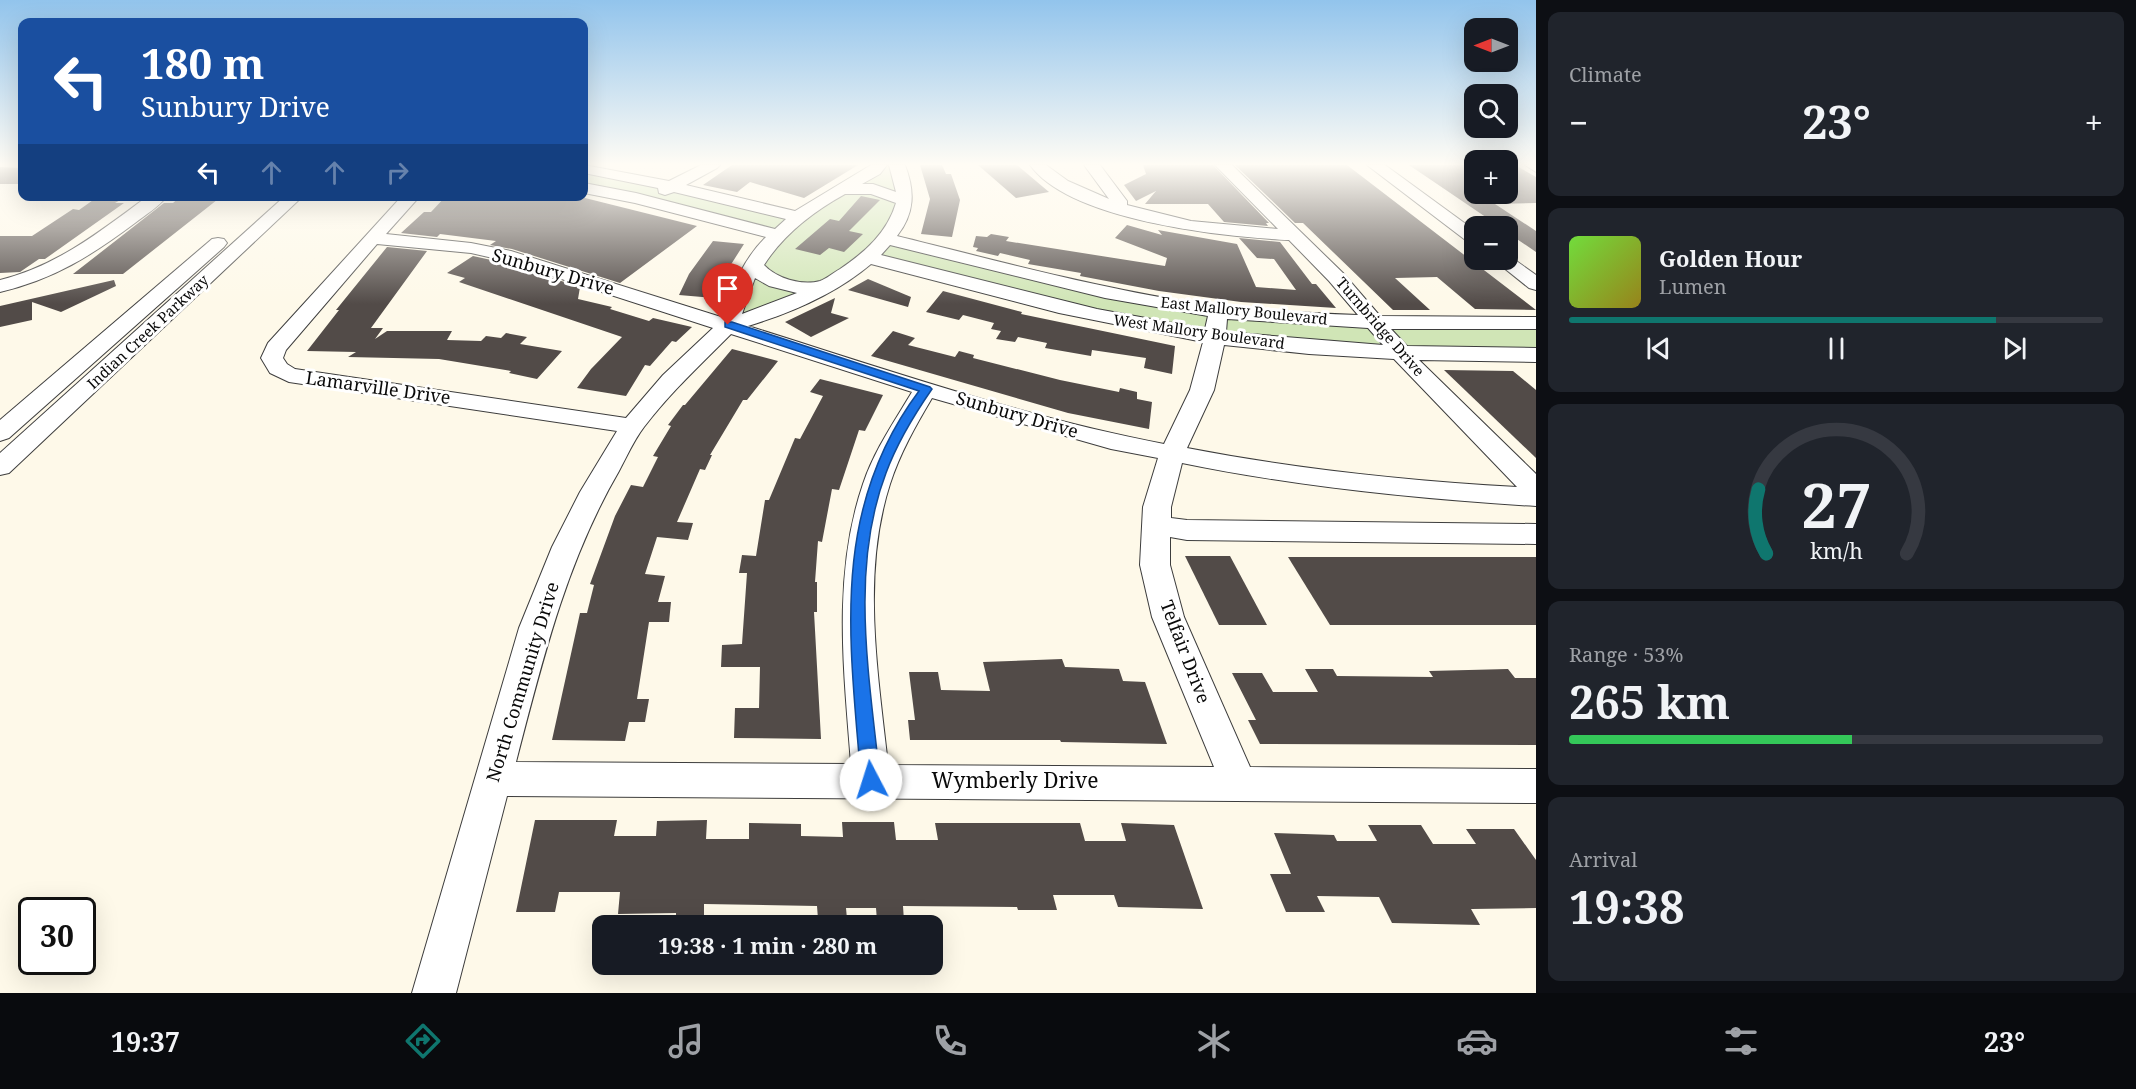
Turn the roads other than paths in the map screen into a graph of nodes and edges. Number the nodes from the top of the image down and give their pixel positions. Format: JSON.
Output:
{"nodes":[{"id":1,"x":138,"y":211,"type":"edge"},
{"id":2,"x":253,"y":211,"type":"edge"},
{"id":3,"x":278,"y":211,"type":"edge"},
{"id":4,"x":397,"y":211,"type":"edge"},
{"id":5,"x":686,"y":211,"type":"edge"},
{"id":6,"x":775,"y":211,"type":"edge"},
{"id":7,"x":806,"y":211,"type":"edge"},
{"id":8,"x":902,"y":211,"type":"edge"},
{"id":9,"x":1131,"y":211,"type":"edge"},
{"id":10,"x":1270,"y":211,"type":"edge"},
{"id":11,"x":1438,"y":211,"type":"edge"},
{"id":12,"x":798,"y":217,"type":"junction"},
{"id":13,"x":1464,"y":231,"type":"edge"},
{"id":14,"x":777,"y":235,"type":"junction"},
{"id":15,"x":1294,"y":235,"type":"junction"},
{"id":16,"x":372,"y":238,"type":"junction"},
{"id":17,"x":886,"y":239,"type":"junction"},
{"id":18,"x":869,"y":258,"type":"junction"},
{"id":19,"x":754,"y":266,"type":"junction"},
{"id":20,"x":1517,"y":270,"type":"edge"},
{"id":21,"x":1536,"y":284,"type":"edge"},
{"id":22,"x":0,"y":286,"type":"edge"},
{"id":23,"x":824,"y":286,"type":"junction"},
{"id":24,"x":1375,"y":323,"type":"junction"},
{"id":25,"x":1536,"y":323,"type":"edge"},
{"id":26,"x":1216,"y":324,"type":"junction"},
{"id":27,"x":728,"y":325,"type":"junction"},
{"id":28,"x":1403,"y":354,"type":"junction"},
{"id":29,"x":1536,"y":356,"type":"edge"},
{"id":30,"x":926,"y":389,"type":"junction"},
{"id":31,"x":632,"y":426,"type":"junction"},
{"id":32,"x":0,"y":433,"type":"edge"},
{"id":33,"x":1172,"y":454,"type":"junction"},
{"id":34,"x":0,"y":467,"type":"edge"},
{"id":35,"x":1536,"y":490,"type":"edge"},
{"id":36,"x":1536,"y":496,"type":"edge"},
{"id":37,"x":1155,"y":525,"type":"junction"},
{"id":38,"x":1536,"y":534,"type":"edge"},
{"id":39,"x":494,"y":779,"type":"junction"},
{"id":40,"x":871,"y":780,"type":"junction"},
{"id":41,"x":1239,"y":783,"type":"junction"},
{"id":42,"x":1536,"y":786,"type":"edge"},
{"id":43,"x":434,"y":993,"type":"edge"}],
"edges":[{"from":1,"to":22,"type":"street"},
{"from":2,"to":32,"type":"street","name":"Indian Creek Parkway"},
{"from":3,"to":34,"type":"street","name":"Indian Creek Parkway"},
{"from":4,"to":16,"type":"street","name":"Lamarville Drive"},
{"from":5,"to":14,"type":"street"},
{"from":6,"to":12,"type":"street"},
{"from":7,"to":12,"type":"street","name":"North Community Drive"},
{"from":8,"to":17,"type":"street"},
{"from":9,"to":15,"type":"street"},
{"from":10,"to":15,"type":"street","name":"Turnbridge Drive"},
{"from":11,"to":13,"type":"street"},
{"from":12,"to":14,"type":"street","name":"North Community Drive"},
{"from":14,"to":19,"type":"street","name":"North Community Drive"},
{"from":15,"to":24,"type":"street","name":"Turnbridge Drive"},
{"from":16,"to":27,"type":"street","name":"Sunbury Drive"},
{"from":16,"to":31,"type":"street","name":"Lamarville Drive"},
{"from":17,"to":18,"type":"street"},
{"from":17,"to":26,"type":"street","name":"East Mallory Boulevard"},
{"from":18,"to":23,"type":"street"},
{"from":18,"to":26,"type":"street","name":"West Mallory Boulevard"},
{"from":19,"to":23,"type":"street"},
{"from":19,"to":27,"type":"street","name":"North Community Drive"},
{"from":20,"to":21,"type":"street"},
{"from":23,"to":27,"type":"street"},
{"from":24,"to":25,"type":"street","name":"East Mallory Boulevard"},
{"from":24,"to":26,"type":"street","name":"East Mallory Boulevard"},
{"from":24,"to":28,"type":"street","name":"Turnbridge Drive"},
{"from":26,"to":28,"type":"street","name":"West Mallory Boulevard"},
{"from":26,"to":33,"type":"street","name":"Telfair Drive"},
{"from":27,"to":30,"type":"street","name":"Sunbury Drive"},
{"from":27,"to":31,"type":"street","name":"North Community Drive"},
{"from":28,"to":29,"type":"street","name":"West Mallory Boulevard"},
{"from":28,"to":35,"type":"street","name":"Turnbridge Drive"},
{"from":30,"to":33,"type":"street","name":"Sunbury Drive"},
{"from":30,"to":40,"type":"street"},
{"from":31,"to":39,"type":"street","name":"North Community Drive"},
{"from":33,"to":36,"type":"street","name":"Sunbury Drive"},
{"from":33,"to":37,"type":"street","name":"Telfair Drive"},
{"from":37,"to":38,"type":"street"},
{"from":37,"to":41,"type":"street","name":"Telfair Drive"},
{"from":39,"to":40,"type":"street","name":"Wymberly Drive"},
{"from":39,"to":43,"type":"street","name":"North Community Drive"},
{"from":40,"to":41,"type":"street","name":"Wymberly Drive"},
{"from":41,"to":42,"type":"street","name":"Wymberly Drive"}]}
